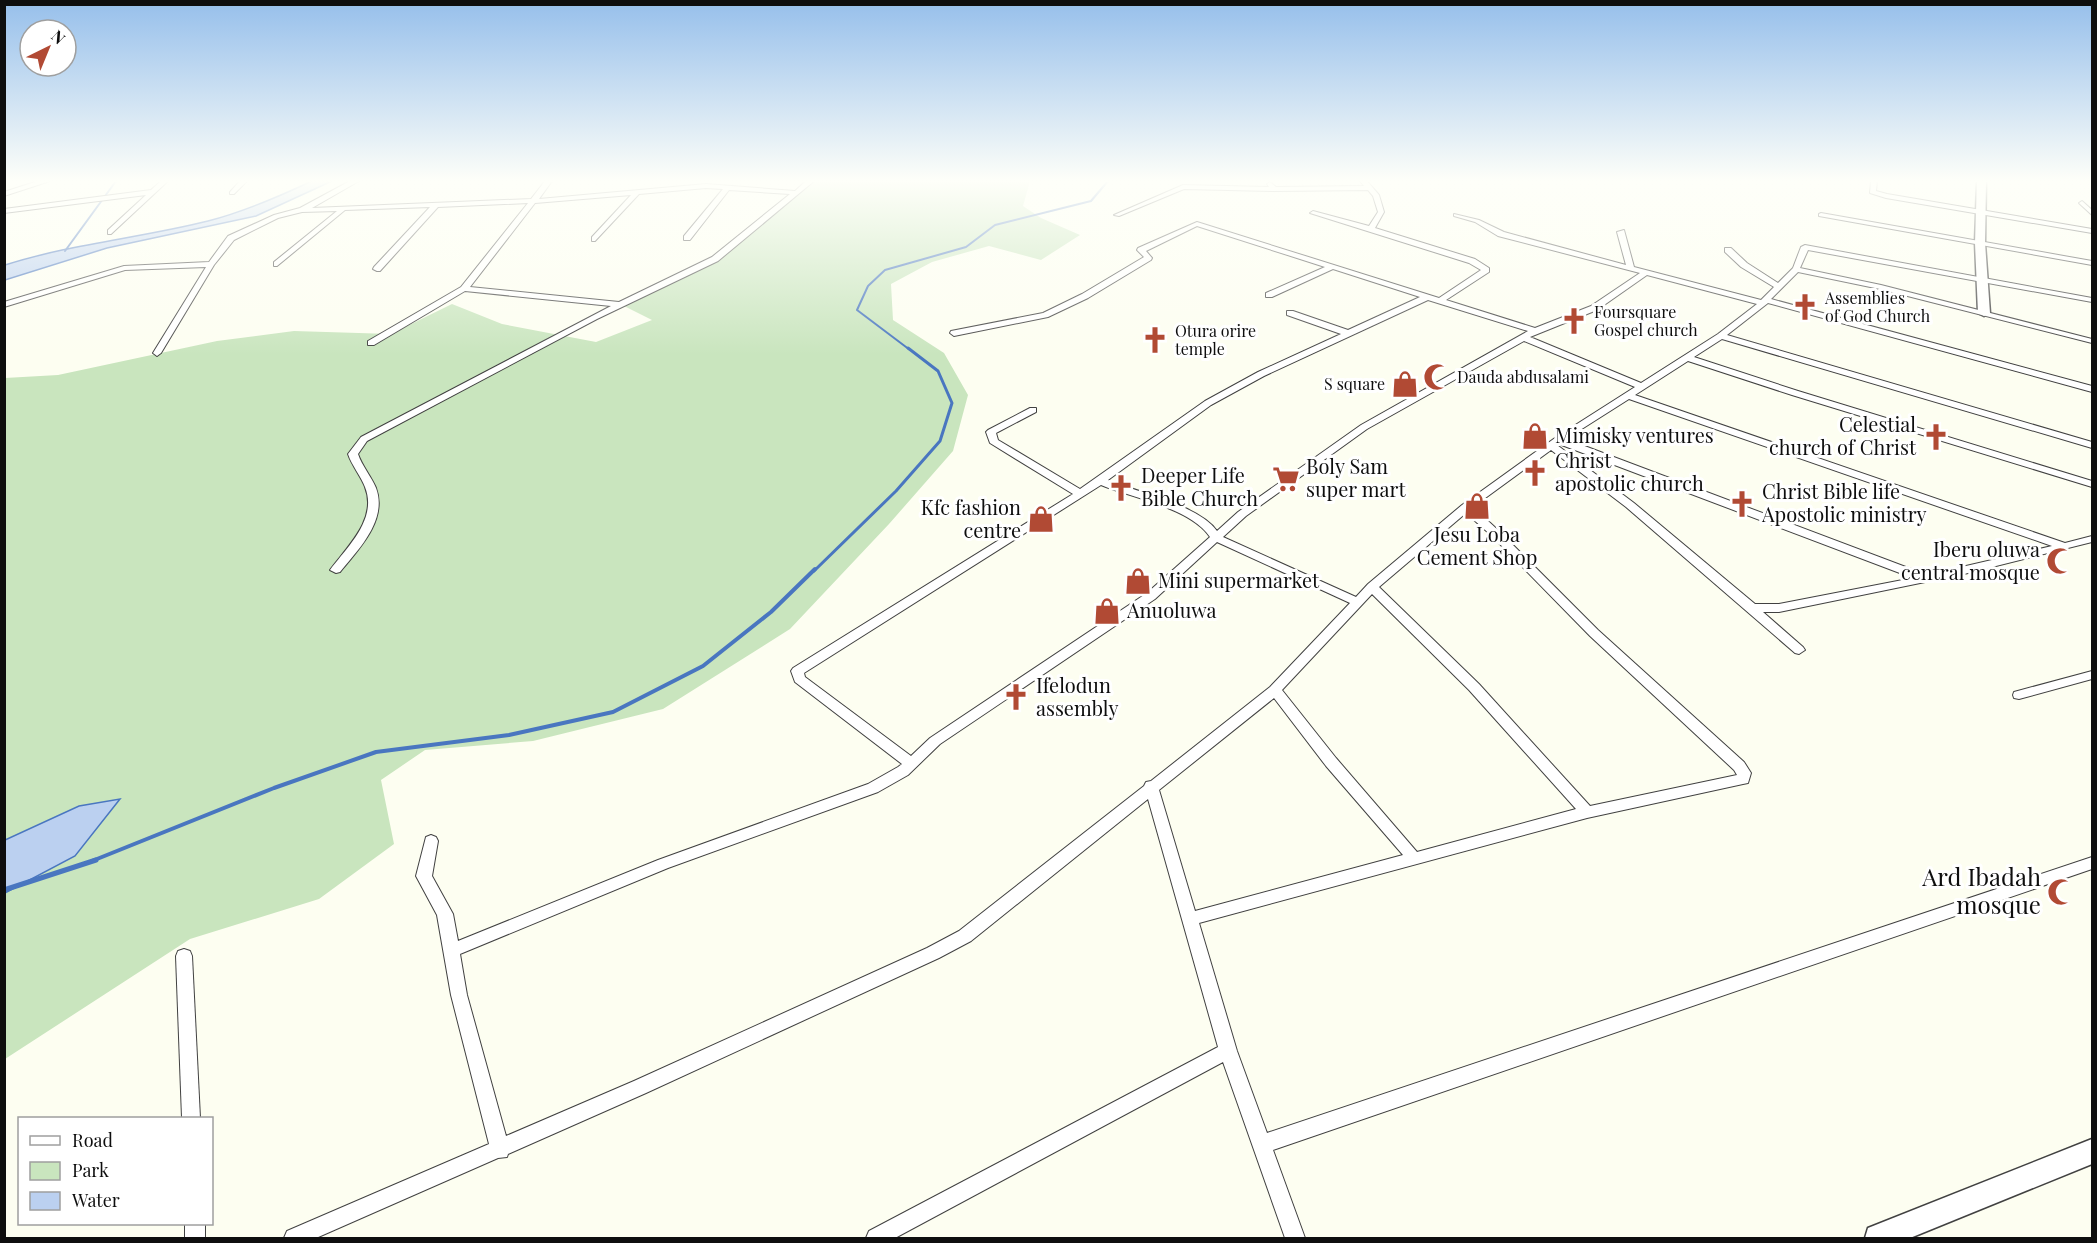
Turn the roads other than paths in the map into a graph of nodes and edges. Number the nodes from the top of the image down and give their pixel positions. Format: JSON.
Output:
{"nodes":[{"id":1,"x":230,"y":239,"type":"edge"},
{"id":2,"x":307,"y":239,"type":"edge"},
{"id":3,"x":405,"y":239,"type":"edge"},
{"id":4,"x":504,"y":239,"type":"edge"},
{"id":5,"x":740,"y":239,"type":"edge"},
{"id":6,"x":1165,"y":239,"type":"edge"},
{"id":7,"x":1244,"y":239,"type":"edge"},
{"id":8,"x":1403,"y":239,"type":"edge"},
{"id":9,"x":1520,"y":239,"type":"edge"},
{"id":10,"x":1623,"y":239,"type":"edge"},
{"id":11,"x":1957,"y":239,"type":"edge"},
{"id":12,"x":1980,"y":239,"type":"edge"},
{"id":13,"x":1980,"y":243,"type":"junction"},
{"id":14,"x":1728,"y":250,"type":"dead end"},
{"id":15,"x":2092,"y":263,"type":"edge"},
{"id":16,"x":211,"y":264,"type":"junction"},
{"id":17,"x":277,"y":264,"type":"dead end"},
{"id":18,"x":1332,"y":267,"type":"junction"},
{"id":19,"x":1630,"y":268,"type":"junction"},
{"id":20,"x":377,"y":269,"type":"dead end"},
{"id":21,"x":1796,"y":269,"type":"junction"},
{"id":22,"x":1645,"y":273,"type":"junction"},
{"id":23,"x":1981,"y":279,"type":"junction"},
{"id":24,"x":1777,"y":286,"type":"junction"},
{"id":25,"x":464,"y":289,"type":"junction"},
{"id":26,"x":1269,"y":295,"type":"dead end"},
{"id":27,"x":1427,"y":297,"type":"junction"},
{"id":28,"x":2092,"y":300,"type":"edge"},
{"id":29,"x":1765,"y":301,"type":"junction"},
{"id":30,"x":1440,"y":302,"type":"junction"},
{"id":31,"x":621,"y":304,"type":"junction"},
{"id":32,"x":4,"y":305,"type":"edge"},
{"id":33,"x":1290,"y":313,"type":"dead end"},
{"id":34,"x":1984,"y":313,"type":"junction"},
{"id":35,"x":1535,"y":331,"type":"junction"},
{"id":36,"x":954,"y":333,"type":"dead end"},
{"id":37,"x":1348,"y":333,"type":"junction"},
{"id":38,"x":1721,"y":336,"type":"junction"},
{"id":39,"x":1524,"y":338,"type":"junction"},
{"id":40,"x":2092,"y":341,"type":"edge"},
{"id":41,"x":371,"y":343,"type":"dead end"},
{"id":42,"x":157,"y":353,"type":"dead end"},
{"id":43,"x":1686,"y":357,"type":"junction"},
{"id":44,"x":1640,"y":386,"type":"junction"},
{"id":45,"x":2092,"y":387,"type":"edge"},
{"id":46,"x":1626,"y":395,"type":"junction"},
{"id":47,"x":1033,"y":410,"type":"dead end"},
{"id":48,"x":1554,"y":442,"type":"junction"},
{"id":49,"x":2092,"y":445,"type":"edge"},
{"id":50,"x":1100,"y":481,"type":"junction"},
{"id":51,"x":2092,"y":484,"type":"edge"},
{"id":52,"x":1079,"y":493,"type":"junction"},
{"id":53,"x":1466,"y":507,"type":"junction"},
{"id":54,"x":1217,"y":538,"type":"junction"},
{"id":55,"x":2092,"y":539,"type":"edge"},
{"id":56,"x":2064,"y":546,"type":"junction"},
{"id":57,"x":336,"y":570,"type":"dead end"},
{"id":58,"x":1925,"y":578,"type":"junction"},
{"id":59,"x":1372,"y":587,"type":"junction"},
{"id":60,"x":1357,"y":602,"type":"junction"},
{"id":61,"x":1752,"y":608,"type":"junction"},
{"id":62,"x":1799,"y":650,"type":"dead end"},
{"id":63,"x":2092,"y":675,"type":"edge"},
{"id":64,"x":1275,"y":690,"type":"junction"},
{"id":65,"x":2019,"y":695,"type":"dead end"},
{"id":66,"x":911,"y":762,"type":"junction"},
{"id":67,"x":1151,"y":786,"type":"junction"},
{"id":68,"x":1587,"y":812,"type":"junction"},
{"id":69,"x":431,"y":841,"type":"dead end"},
{"id":70,"x":1414,"y":858,"type":"junction"},
{"id":71,"x":2092,"y":863,"type":"edge"},
{"id":72,"x":1189,"y":919,"type":"junction"},
{"id":73,"x":452,"y":951,"type":"junction"},
{"id":74,"x":184,"y":957,"type":"dead end"},
{"id":75,"x":1228,"y":1051,"type":"junction"},
{"id":76,"x":191,"y":1117,"type":"edge"},
{"id":77,"x":1262,"y":1144,"type":"junction"},
{"id":78,"x":500,"y":1150,"type":"junction"},
{"id":79,"x":2092,"y":1152,"type":"edge"},
{"id":80,"x":294,"y":1239,"type":"edge"},
{"id":81,"x":876,"y":1239,"type":"edge"},
{"id":82,"x":1294,"y":1239,"type":"edge"},
{"id":83,"x":1878,"y":1239,"type":"edge"}],
"edges":[{"from":1,"to":16,"type":"street"},
{"from":2,"to":17,"type":"street"},
{"from":3,"to":20,"type":"street"},
{"from":4,"to":25,"type":"street"},
{"from":5,"to":31,"type":"street"},
{"from":6,"to":36,"type":"street"},
{"from":7,"to":18,"type":"street"},
{"from":8,"to":30,"type":"street"},
{"from":9,"to":19,"type":"street"},
{"from":10,"to":19,"type":"street"},
{"from":11,"to":13,"type":"street"},
{"from":12,"to":13,"type":"street"},
{"from":13,"to":15,"type":"street"},
{"from":13,"to":23,"type":"street"},
{"from":14,"to":24,"type":"street"},
{"from":16,"to":32,"type":"street"},
{"from":16,"to":42,"type":"street"},
{"from":18,"to":26,"type":"street"},
{"from":18,"to":27,"type":"street"},
{"from":19,"to":22,"type":"street"},
{"from":21,"to":23,"type":"street"},
{"from":21,"to":24,"type":"street"},
{"from":21,"to":34,"type":"street"},
{"from":22,"to":29,"type":"street"},
{"from":22,"to":35,"type":"street"},
{"from":23,"to":28,"type":"street"},
{"from":23,"to":34,"type":"street"},
{"from":24,"to":29,"type":"street"},
{"from":25,"to":31,"type":"street"},
{"from":25,"to":41,"type":"street"},
{"from":27,"to":30,"type":"street"},
{"from":27,"to":37,"type":"street"},
{"from":29,"to":38,"type":"street"},
{"from":29,"to":45,"type":"street"},
{"from":30,"to":35,"type":"street"},
{"from":31,"to":57,"type":"street"},
{"from":33,"to":37,"type":"street"},
{"from":34,"to":40,"type":"street"},
{"from":35,"to":39,"type":"street"},
{"from":37,"to":50,"type":"street"},
{"from":38,"to":43,"type":"street"},
{"from":38,"to":49,"type":"street"},
{"from":39,"to":44,"type":"street"},
{"from":39,"to":54,"type":"street"},
{"from":43,"to":44,"type":"street"},
{"from":43,"to":51,"type":"street"},
{"from":44,"to":46,"type":"street"},
{"from":46,"to":48,"type":"street"},
{"from":46,"to":56,"type":"street"},
{"from":47,"to":52,"type":"street"},
{"from":48,"to":53,"type":"street"},
{"from":48,"to":58,"type":"street"},
{"from":48,"to":61,"type":"street"},
{"from":50,"to":52,"type":"street"},
{"from":50,"to":54,"type":"street"},
{"from":52,"to":66,"type":"street"},
{"from":53,"to":59,"type":"street"},
{"from":53,"to":68,"type":"street"},
{"from":54,"to":60,"type":"street"},
{"from":54,"to":66,"type":"street"},
{"from":55,"to":56,"type":"street"},
{"from":56,"to":58,"type":"street"},
{"from":58,"to":61,"type":"street"},
{"from":59,"to":60,"type":"street"},
{"from":59,"to":68,"type":"street"},
{"from":60,"to":64,"type":"street"},
{"from":61,"to":62,"type":"street"},
{"from":63,"to":65,"type":"street"},
{"from":64,"to":67,"type":"street"},
{"from":64,"to":70,"type":"street"},
{"from":66,"to":73,"type":"street"},
{"from":67,"to":72,"type":"street"},
{"from":67,"to":78,"type":"street"},
{"from":68,"to":70,"type":"street"},
{"from":69,"to":73,"type":"street"},
{"from":70,"to":72,"type":"street"},
{"from":71,"to":77,"type":"street"},
{"from":72,"to":75,"type":"street"},
{"from":73,"to":78,"type":"street"},
{"from":74,"to":76,"type":"street"},
{"from":75,"to":77,"type":"street"},
{"from":75,"to":81,"type":"street"},
{"from":77,"to":82,"type":"street"},
{"from":78,"to":80,"type":"street"},
{"from":79,"to":83,"type":"street"}]}
